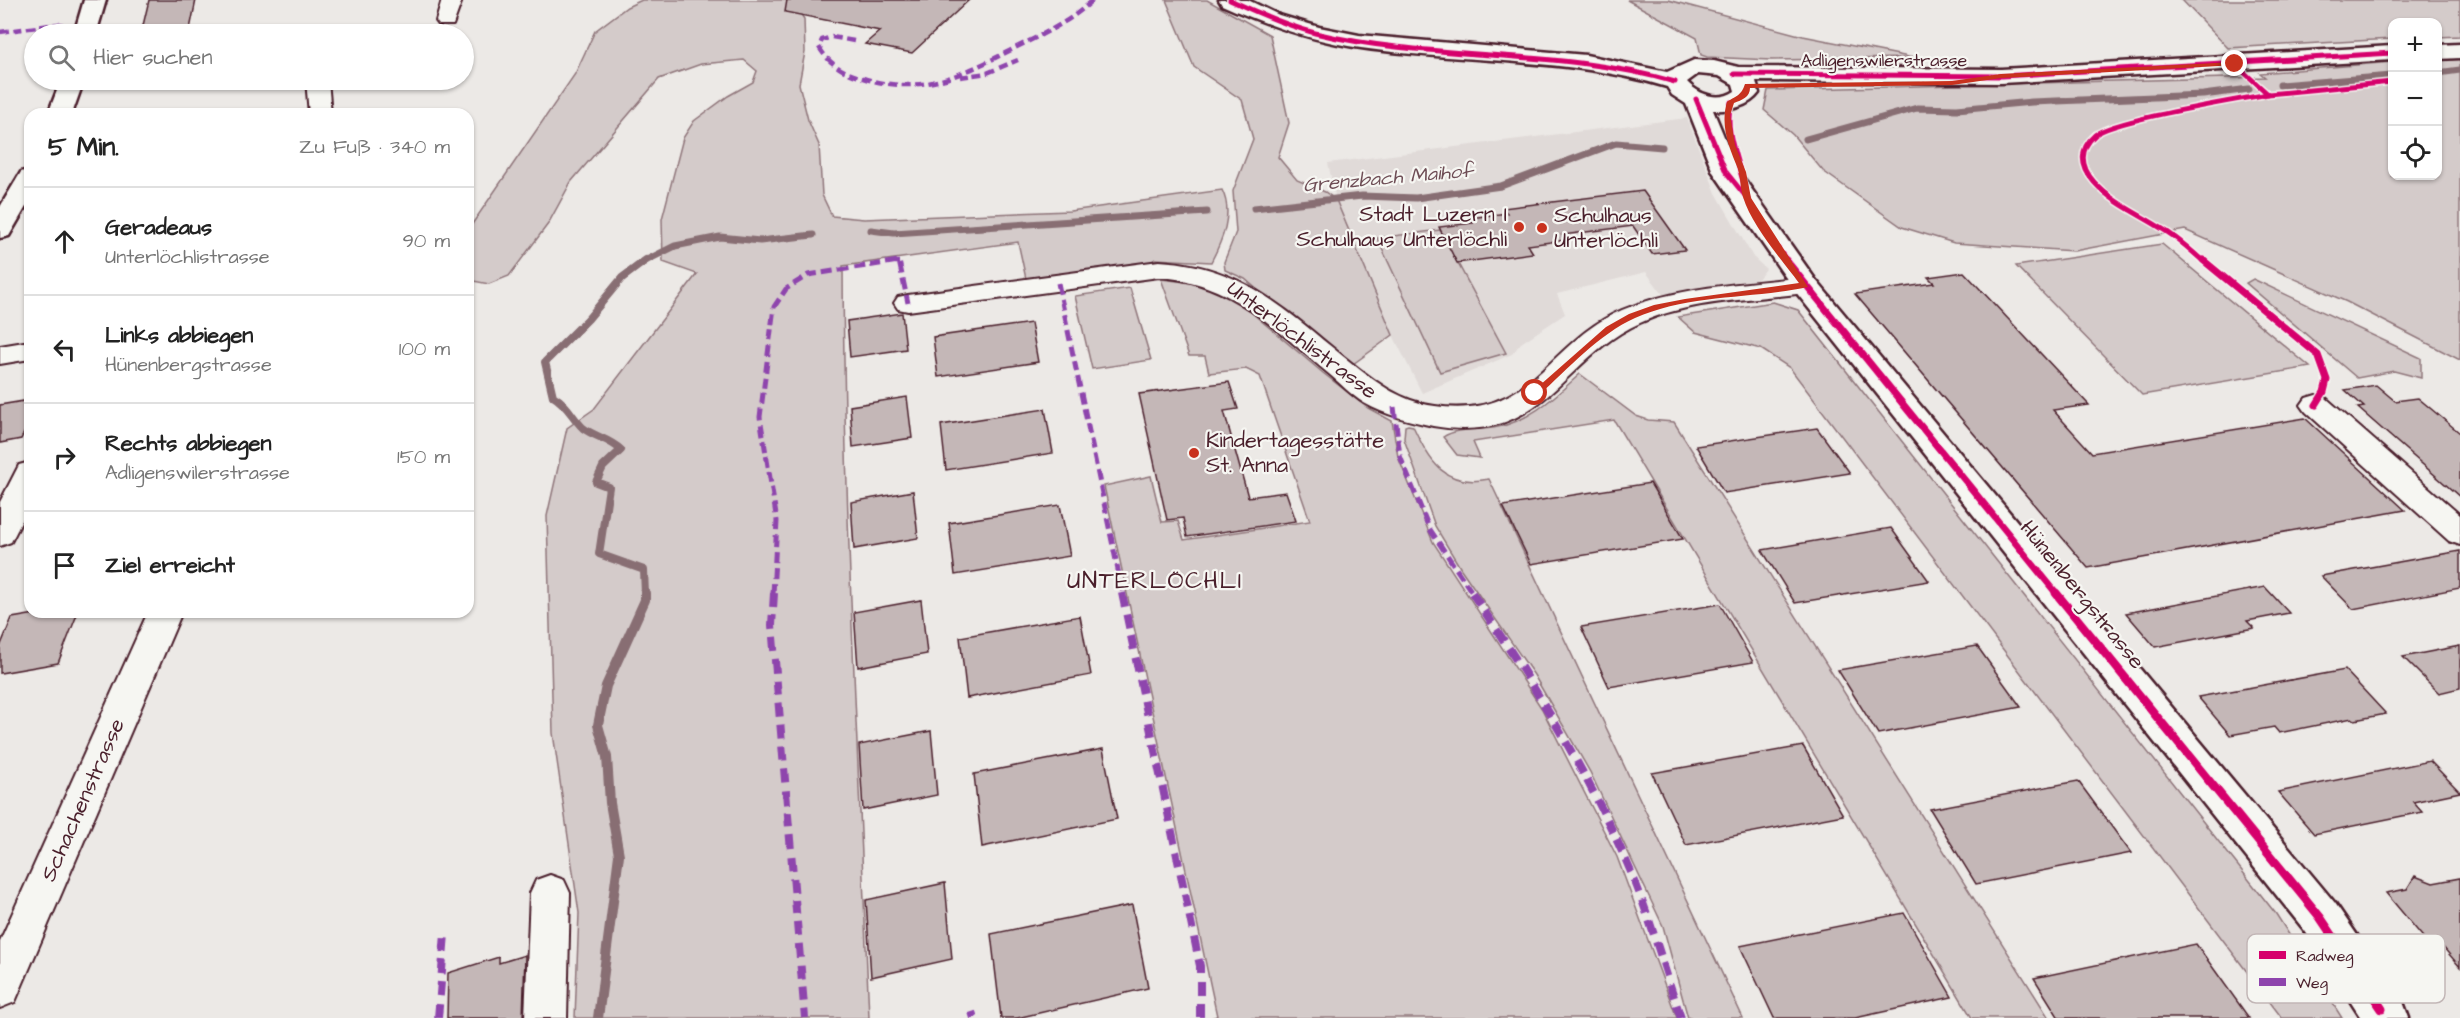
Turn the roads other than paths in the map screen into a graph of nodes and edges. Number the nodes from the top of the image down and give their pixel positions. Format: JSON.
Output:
{"nodes":[{"id":1,"x":95,"y":0,"type":"edge"},
{"id":2,"x":452,"y":0,"type":"edge"},
{"id":3,"x":1230,"y":0,"type":"edge"},
{"id":4,"x":447,"y":21,"type":"dead end"},
{"id":5,"x":88,"y":24,"type":"edge"},
{"id":6,"x":2460,"y":51,"type":"edge"},
{"id":7,"x":2442,"y":52,"type":"edge"},
{"id":8,"x":2388,"y":53,"type":"edge"},
{"id":9,"x":1679,"y":76,"type":"junction"},
{"id":10,"x":1737,"y":87,"type":"junction"},
{"id":11,"x":68,"y":90,"type":"edge"},
{"id":12,"x":318,"y":90,"type":"edge"},
{"id":13,"x":1696,"y":99,"type":"junction"},
{"id":14,"x":62,"y":108,"type":"edge"},
{"id":15,"x":319,"y":108,"type":"edge"},
{"id":16,"x":24,"y":188,"type":"edge"},
{"id":17,"x":1747,"y":198,"type":"junction"},
{"id":18,"x":0,"y":230,"type":"edge"},
{"id":19,"x":1805,"y":285,"type":"junction"},
{"id":20,"x":908,"y":303,"type":"dead end"},
{"id":21,"x":24,"y":351,"type":"edge"},
{"id":22,"x":0,"y":355,"type":"edge"},
{"id":23,"x":2316,"y":405,"type":"dead end"},
{"id":24,"x":24,"y":485,"type":"edge"},
{"id":25,"x":2460,"y":533,"type":"edge"},
{"id":26,"x":0,"y":534,"type":"edge"},
{"id":27,"x":162,"y":618,"type":"edge"},
{"id":28,"x":550,"y":893,"type":"dead end"},
{"id":29,"x":2333,"y":934,"type":"edge"},
{"id":30,"x":0,"y":988,"type":"edge"},
{"id":31,"x":546,"y":1018,"type":"edge"}],
"edges":[{"from":1,"to":5,"type":"main road"},
{"from":2,"to":4,"type":"street"},
{"from":3,"to":9,"type":"main road"},
{"from":6,"to":7,"type":"main road"},
{"from":8,"to":10,"type":"main road","name":"Adligenswilerstrasse"},
{"from":9,"to":10,"type":"main road"},
{"from":9,"to":13,"type":"main road"},
{"from":10,"to":13,"type":"main road"},
{"from":10,"to":17,"type":"main road","name":"Hünenbergstrasse"},
{"from":11,"to":14,"type":"main road"},
{"from":12,"to":15,"type":"street"},
{"from":13,"to":17,"type":"main road","name":"Hünenbergstrasse"},
{"from":16,"to":18,"type":"main road"},
{"from":17,"to":19,"type":"main road","name":"Hünenbergstrasse"},
{"from":19,"to":20,"type":"street","name":"Unterlöchlistrasse"},
{"from":19,"to":29,"type":"main road","name":"Hünenbergstrasse"},
{"from":21,"to":22,"type":"street"},
{"from":23,"to":25,"type":"street"},
{"from":24,"to":26,"type":"street"},
{"from":27,"to":30,"type":"street","name":"Schachenstrasse"},
{"from":28,"to":31,"type":"street"}]}
